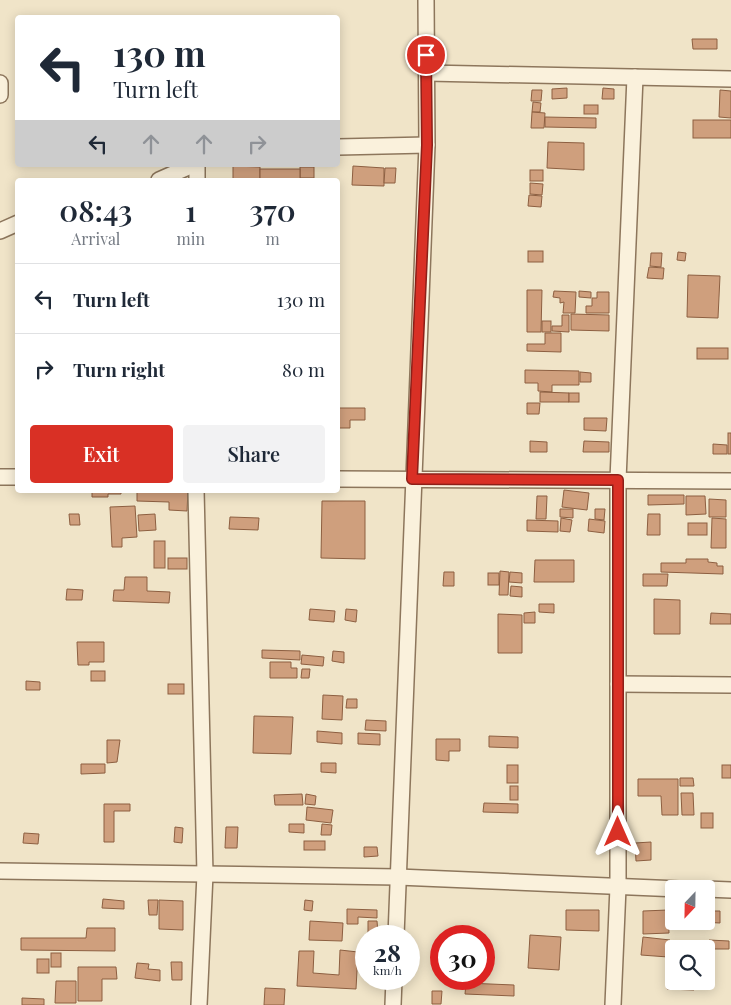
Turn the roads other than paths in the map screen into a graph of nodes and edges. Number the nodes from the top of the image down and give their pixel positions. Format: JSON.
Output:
{"nodes":[{"id":1,"x":426,"y":0,"type":"edge"},
{"id":2,"x":427,"y":74,"type":"junction"},
{"id":3,"x":635,"y":77,"type":"junction"},
{"id":4,"x":731,"y":79,"type":"edge"},
{"id":5,"x":0,"y":83,"type":"edge"},
{"id":6,"x":0,"y":95,"type":"edge"},
{"id":7,"x":427,"y":145,"type":"junction"},
{"id":8,"x":340,"y":147,"type":"edge"},
{"id":9,"x":188,"y":167,"type":"edge"},
{"id":10,"x":164,"y":178,"type":"edge"},
{"id":11,"x":15,"y":225,"type":"edge"},
{"id":12,"x":0,"y":231,"type":"edge"},
{"id":13,"x":0,"y":477,"type":"edge"},
{"id":14,"x":15,"y":477,"type":"edge"},
{"id":15,"x":340,"y":479,"type":"edge"},
{"id":16,"x":412,"y":479,"type":"junction"},
{"id":17,"x":618,"y":480,"type":"junction"},
{"id":18,"x":731,"y":481,"type":"edge"},
{"id":19,"x":196,"y":493,"type":"edge"},
{"id":20,"x":618,"y":684,"type":"junction"},
{"id":21,"x":731,"y":685,"type":"edge"},
{"id":22,"x":0,"y":871,"type":"edge"},
{"id":23,"x":205,"y":874,"type":"junction"},
{"id":24,"x":398,"y":877,"type":"junction"},
{"id":25,"x":618,"y":887,"type":"junction"},
{"id":26,"x":665,"y":889,"type":"edge"},
{"id":27,"x":715,"y":890,"type":"edge"},
{"id":28,"x":731,"y":890,"type":"edge"},
{"id":29,"x":396,"y":925,"type":"edge"},
{"id":30,"x":394,"y":990,"type":"edge"},
{"id":31,"x":198,"y":1005,"type":"edge"},
{"id":32,"x":393,"y":1005,"type":"edge"},
{"id":33,"x":613,"y":1005,"type":"edge"}],
"edges":[{"from":1,"to":2,"type":"street"},
{"from":2,"to":3,"type":"street"},
{"from":2,"to":7,"type":"street"},
{"from":3,"to":4,"type":"street"},
{"from":3,"to":17,"type":"street"},
{"from":5,"to":6,"type":"street"},
{"from":7,"to":8,"type":"street"},
{"from":7,"to":16,"type":"street"},
{"from":9,"to":10,"type":"street"},
{"from":11,"to":12,"type":"street"},
{"from":13,"to":14,"type":"street"},
{"from":15,"to":16,"type":"street"},
{"from":16,"to":17,"type":"street"},
{"from":16,"to":24,"type":"street"},
{"from":17,"to":18,"type":"street"},
{"from":17,"to":20,"type":"street"},
{"from":19,"to":23,"type":"street"},
{"from":20,"to":21,"type":"street"},
{"from":20,"to":25,"type":"street"},
{"from":22,"to":23,"type":"street"},
{"from":23,"to":24,"type":"street"},
{"from":23,"to":31,"type":"street"},
{"from":24,"to":25,"type":"street"},
{"from":24,"to":29,"type":"street"},
{"from":25,"to":26,"type":"street"},
{"from":25,"to":33,"type":"street"},
{"from":27,"to":28,"type":"street"},
{"from":30,"to":32,"type":"street"}]}
